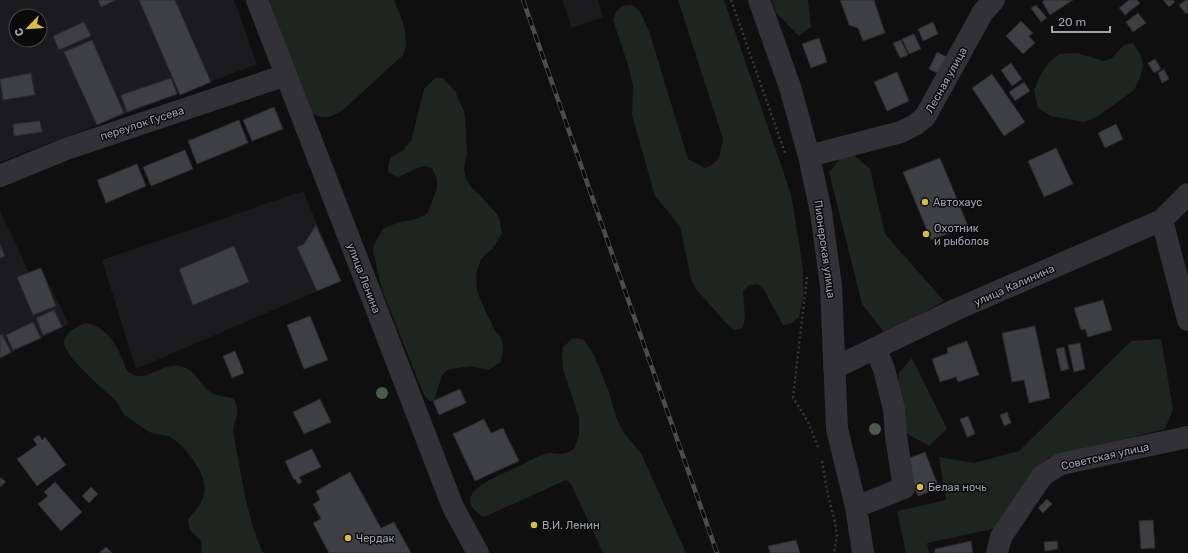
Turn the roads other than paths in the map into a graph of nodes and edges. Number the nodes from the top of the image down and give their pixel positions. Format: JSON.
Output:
{"nodes":[{"id":1,"x":257,"y":0,"type":"edge"},
{"id":2,"x":759,"y":0,"type":"edge"},
{"id":3,"x":994,"y":0,"type":"edge"},
{"id":4,"x":286,"y":75,"type":"junction"},
{"id":5,"x":809,"y":156,"type":"junction"},
{"id":6,"x":0,"y":176,"type":"edge"},
{"id":7,"x":1188,"y":194,"type":"edge"},
{"id":8,"x":1162,"y":220,"type":"junction"},
{"id":9,"x":1188,"y":320,"type":"edge"},
{"id":10,"x":875,"y":348,"type":"junction"},
{"id":11,"x":834,"y":368,"type":"junction"},
{"id":12,"x":1188,"y":437,"type":"edge"},
{"id":13,"x":856,"y":507,"type":"junction"},
{"id":14,"x":478,"y":553,"type":"edge"},
{"id":15,"x":863,"y":553,"type":"edge"},
{"id":16,"x":997,"y":553,"type":"edge"}],
"edges":[{"from":1,"to":4,"type":"street","name":"улица Ленина"},
{"from":2,"to":5,"type":"street","name":"Пионерская улица"},
{"from":3,"to":5,"type":"street","name":"Лесная улица"},
{"from":4,"to":6,"type":"street","name":"переулок Гусева"},
{"from":4,"to":14,"type":"street","name":"улица Ленина"},
{"from":5,"to":11,"type":"street","name":"Пионерская улица"},
{"from":7,"to":8,"type":"street","name":"улица Калинина"},
{"from":8,"to":9,"type":"street"},
{"from":8,"to":10,"type":"street","name":"улица Калинина"},
{"from":10,"to":11,"type":"street","name":"улица Калинина"},
{"from":10,"to":13,"type":"street"},
{"from":11,"to":13,"type":"street","name":"Пионерская улица"},
{"from":12,"to":16,"type":"street","name":"Советская улица"},
{"from":13,"to":15,"type":"street","name":"Пионерская улица"}]}
